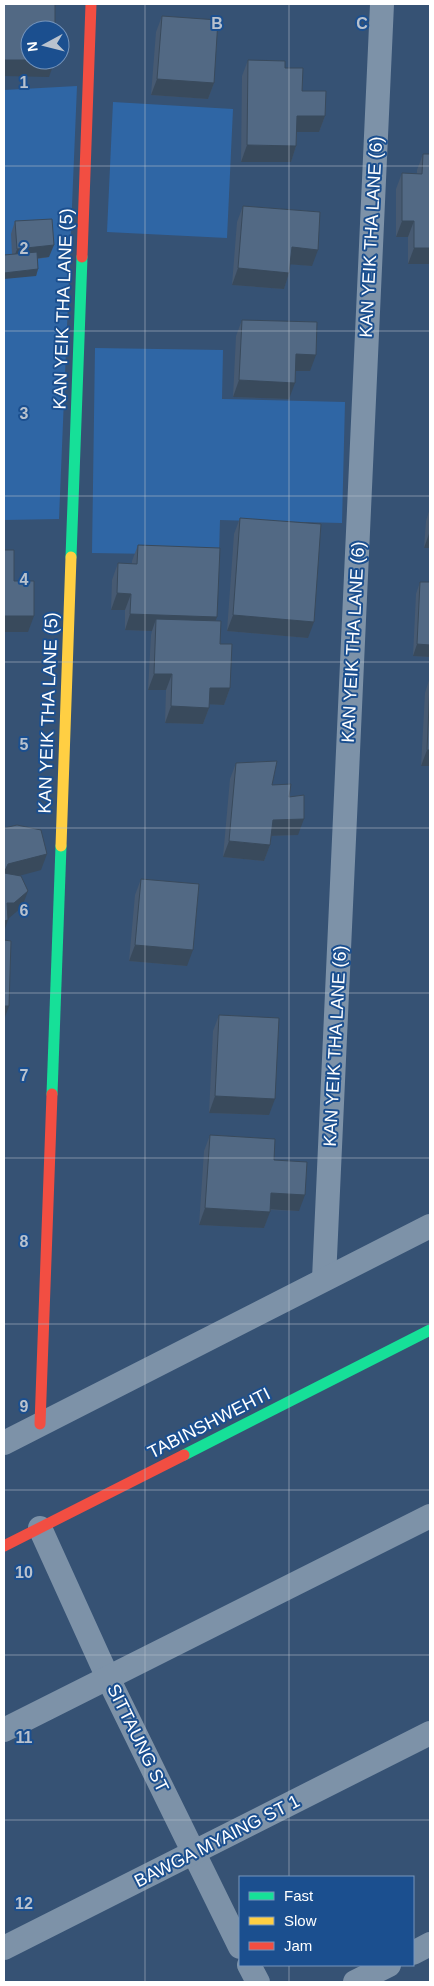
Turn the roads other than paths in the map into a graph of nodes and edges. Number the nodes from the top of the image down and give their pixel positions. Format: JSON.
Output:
{"nodes":[{"id":1,"x":91,"y":4,"type":"edge"},
{"id":2,"x":382,"y":4,"type":"edge"},
{"id":3,"x":430,"y":1226,"type":"edge"},
{"id":4,"x":324,"y":1279,"type":"junction"},
{"id":5,"x":430,"y":1330,"type":"edge"},
{"id":6,"x":40,"y":1424,"type":"junction"},
{"id":7,"x":4,"y":1443,"type":"edge"},
{"id":8,"x":430,"y":1516,"type":"edge"},
{"id":9,"x":40,"y":1528,"type":"junction"},
{"id":10,"x":4,"y":1546,"type":"edge"},
{"id":11,"x":108,"y":1678,"type":"junction"},
{"id":12,"x":4,"y":1730,"type":"edge"},
{"id":13,"x":430,"y":1733,"type":"edge"},
{"id":14,"x":194,"y":1852,"type":"junction"},
{"id":15,"x":430,"y":1944,"type":"edge"},
{"id":16,"x":239,"y":1945,"type":"edge"},
{"id":17,"x":4,"y":1948,"type":"edge"},
{"id":18,"x":414,"y":1952,"type":"edge"},
{"id":19,"x":250,"y":1966,"type":"edge"},
{"id":20,"x":387,"y":1966,"type":"edge"},
{"id":21,"x":258,"y":1982,"type":"edge"},
{"id":22,"x":354,"y":1982,"type":"edge"}],
"edges":[{"from":1,"to":6,"type":"street","name":"KAN YEIK THA LANE (5)"},
{"from":2,"to":4,"type":"street","name":"KAN YEIK THA LANE (6)"},
{"from":3,"to":4,"type":"street"},
{"from":4,"to":6,"type":"street"},
{"from":5,"to":9,"type":"street","name":"TABINSHWEHTI"},
{"from":6,"to":7,"type":"street"},
{"from":8,"to":11,"type":"street"},
{"from":9,"to":10,"type":"street","name":"TABINSHWEHTI"},
{"from":9,"to":11,"type":"street","name":"SITTAUNG ST"},
{"from":11,"to":12,"type":"street"},
{"from":11,"to":14,"type":"street","name":"SITTAUNG ST"},
{"from":13,"to":14,"type":"street","name":"BAWGA MYAING ST 1"},
{"from":14,"to":16,"type":"street","name":"SITTAUNG ST"},
{"from":14,"to":17,"type":"street","name":"BAWGA MYAING ST 1"},
{"from":15,"to":18,"type":"street"},
{"from":19,"to":21,"type":"street"},
{"from":20,"to":22,"type":"street"}]}
